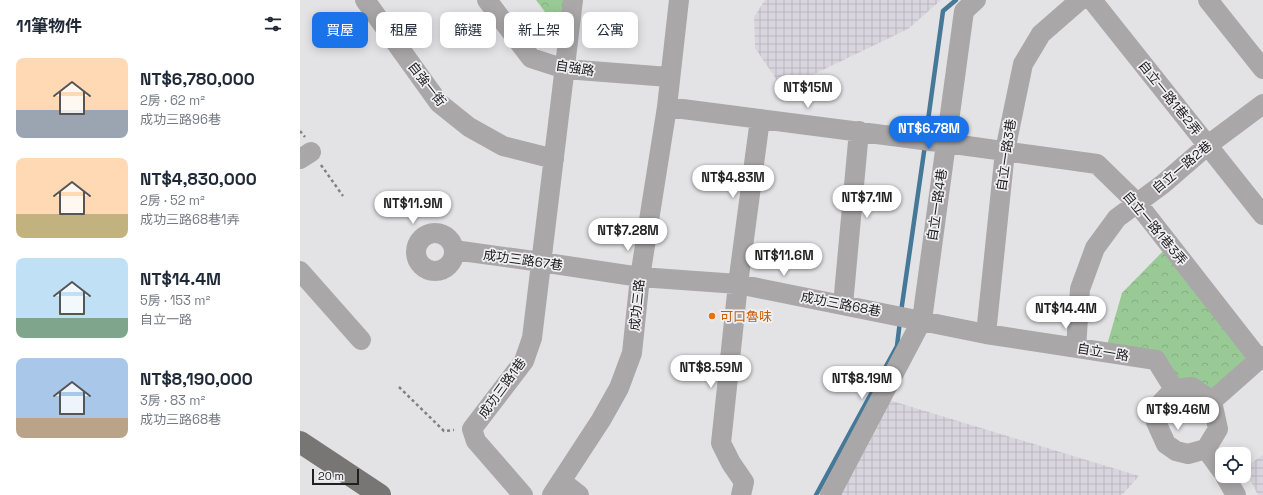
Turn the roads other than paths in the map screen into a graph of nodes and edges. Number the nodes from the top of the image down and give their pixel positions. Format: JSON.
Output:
{"nodes":[{"id":1,"x":365,"y":0,"type":"edge"},
{"id":2,"x":487,"y":0,"type":"edge"},
{"id":3,"x":573,"y":0,"type":"edge"},
{"id":4,"x":679,"y":0,"type":"edge"},
{"id":5,"x":976,"y":0,"type":"edge"},
{"id":6,"x":1080,"y":0,"type":"edge"},
{"id":7,"x":1092,"y":0,"type":"edge"},
{"id":8,"x":1208,"y":0,"type":"edge"},
{"id":9,"x":565,"y":69,"type":"junction"},
{"id":10,"x":1263,"y":69,"type":"edge"},
{"id":11,"x":669,"y":77,"type":"junction"},
{"id":12,"x":1263,"y":104,"type":"edge"},
{"id":13,"x":667,"y":107,"type":"junction"},
{"id":14,"x":760,"y":119,"type":"junction"},
{"id":15,"x":859,"y":131,"type":"junction"},
{"id":16,"x":946,"y":143,"type":"junction"},
{"id":17,"x":1208,"y":145,"type":"junction"},
{"id":18,"x":1005,"y":151,"type":"junction"},
{"id":19,"x":554,"y":159,"type":"junction"},
{"id":20,"x":1137,"y":203,"type":"junction"},
{"id":21,"x":1263,"y":214,"type":"edge"},
{"id":22,"x":454,"y":250,"type":"dead end"},
{"id":23,"x":542,"y":262,"type":"junction"},
{"id":24,"x":300,"y":271,"type":"edge"},
{"id":25,"x":640,"y":277,"type":"junction"},
{"id":26,"x":738,"y":284,"type":"junction"},
{"id":27,"x":843,"y":304,"type":"junction"},
{"id":28,"x":922,"y":320,"type":"junction"},
{"id":29,"x":986,"y":334,"type":"junction"},
{"id":30,"x":361,"y":340,"type":"dead end"},
{"id":31,"x":1076,"y":348,"type":"junction"},
{"id":32,"x":1261,"y":357,"type":"edge"},
{"id":33,"x":1174,"y":389,"type":"junction"},
{"id":34,"x":1212,"y":401,"type":"junction"},
{"id":35,"x":300,"y":442,"type":"edge"},
{"id":36,"x":1206,"y":449,"type":"junction"},
{"id":37,"x":1215,"y":462,"type":"edge"},
{"id":38,"x":1229,"y":483,"type":"edge"},
{"id":39,"x":557,"y":488,"type":"edge"},
{"id":40,"x":380,"y":495,"type":"edge"},
{"id":41,"x":523,"y":495,"type":"edge"},
{"id":42,"x":579,"y":495,"type":"edge"},
{"id":43,"x":741,"y":495,"type":"edge"},
{"id":44,"x":830,"y":495,"type":"edge"},
{"id":45,"x":1236,"y":495,"type":"edge"}],
"edges":[{"from":1,"to":19,"type":"street","name":"自強一街"},
{"from":2,"to":9,"type":"street","name":"自強路"},
{"from":3,"to":9,"type":"street","name":"成功三路1巷"},
{"from":4,"to":11,"type":"street","name":"成功三路"},
{"from":5,"to":16,"type":"street","name":"自立一路4巷"},
{"from":6,"to":18,"type":"street","name":"自立一路3巷"},
{"from":7,"to":17,"type":"street","name":"自立一路1巷2弄"},
{"from":8,"to":10,"type":"street"},
{"from":9,"to":11,"type":"street","name":"自強路"},
{"from":9,"to":19,"type":"street","name":"成功三路1巷"},
{"from":11,"to":13,"type":"street","name":"成功三路"},
{"from":12,"to":17,"type":"street","name":"自立一路2巷"},
{"from":13,"to":14,"type":"street","name":"自立一路1巷3弄"},
{"from":13,"to":25,"type":"street","name":"成功三路"},
{"from":14,"to":15,"type":"street","name":"自立一路1巷3弄"},
{"from":14,"to":26,"type":"street"},
{"from":15,"to":16,"type":"street","name":"自立一路1巷3弄"},
{"from":15,"to":27,"type":"street"},
{"from":16,"to":18,"type":"street","name":"自立一路1巷3弄"},
{"from":16,"to":28,"type":"street","name":"自立一路4巷"},
{"from":17,"to":20,"type":"street","name":"自立一路2巷"},
{"from":17,"to":21,"type":"street","name":"自立一路1巷2弄"},
{"from":18,"to":20,"type":"street","name":"自立一路1巷3弄"},
{"from":18,"to":29,"type":"street","name":"自立一路3巷"},
{"from":19,"to":23,"type":"street","name":"成功三路1巷"},
{"from":20,"to":31,"type":"street","name":"自立一路2巷"},
{"from":20,"to":32,"type":"street","name":"自立一路1巷3弄"},
{"from":22,"to":23,"type":"street","name":"成功三路67巷"},
{"from":23,"to":25,"type":"street","name":"成功三路67巷"},
{"from":23,"to":41,"type":"street","name":"成功三路1巷"},
{"from":24,"to":30,"type":"street"},
{"from":25,"to":26,"type":"street","name":"成功三路68巷"},
{"from":25,"to":39,"type":"street","name":"成功三路"},
{"from":26,"to":27,"type":"street","name":"成功三路68巷"},
{"from":26,"to":43,"type":"street"},
{"from":27,"to":28,"type":"street","name":"成功三路68巷"},
{"from":28,"to":29,"type":"street","name":"自立一路"},
{"from":28,"to":44,"type":"street"},
{"from":29,"to":31,"type":"street","name":"自立一路"},
{"from":31,"to":33,"type":"street","name":"自立一路"},
{"from":32,"to":34,"type":"street"},
{"from":33,"to":34,"type":"street"},
{"from":33,"to":36,"type":"street"},
{"from":34,"to":36,"type":"street"},
{"from":35,"to":40,"type":"main road"},
{"from":36,"to":37,"type":"street"},
{"from":38,"to":45,"type":"street"},
{"from":39,"to":42,"type":"street"}]}
